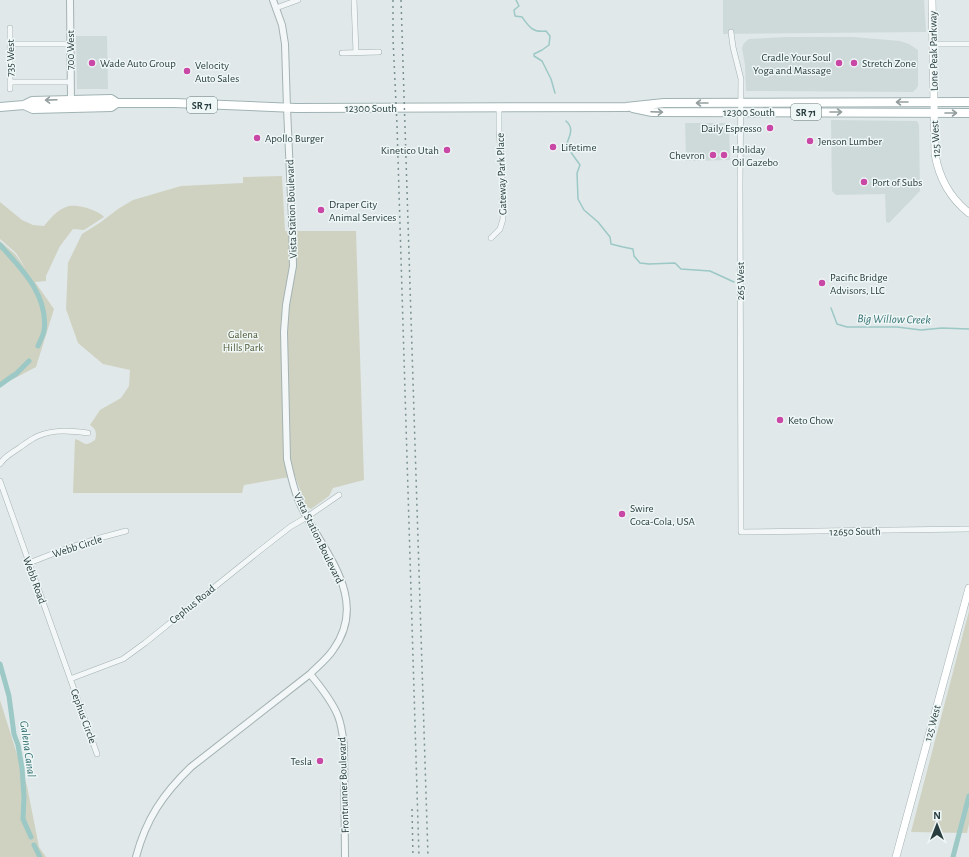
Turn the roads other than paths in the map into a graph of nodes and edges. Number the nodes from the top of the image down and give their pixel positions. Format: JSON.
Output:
{"nodes":[{"id":1,"x":70,"y":0,"type":"edge"},
{"id":2,"x":273,"y":0,"type":"edge"},
{"id":3,"x":298,"y":0,"type":"edge"},
{"id":4,"x":354,"y":0,"type":"edge"},
{"id":5,"x":932,"y":0,"type":"edge"},
{"id":6,"x":276,"y":8,"type":"junction"},
{"id":7,"x":10,"y":28,"type":"dead end"},
{"id":8,"x":732,"y":32,"type":"dead end"},
{"id":9,"x":10,"y":44,"type":"junction"},
{"id":10,"x":70,"y":44,"type":"junction"},
{"id":11,"x":933,"y":44,"type":"junction"},
{"id":12,"x":969,"y":44,"type":"edge"},
{"id":13,"x":379,"y":52,"type":"dead end"},
{"id":14,"x":342,"y":53,"type":"dead end"},
{"id":15,"x":356,"y":53,"type":"junction"},
{"id":16,"x":10,"y":82,"type":"junction"},
{"id":17,"x":70,"y":82,"type":"junction"},
{"id":18,"x":10,"y":89,"type":"dead end"},
{"id":19,"x":71,"y":100,"type":"junction"},
{"id":20,"x":934,"y":102,"type":"junction"},
{"id":21,"x":969,"y":102,"type":"edge"},
{"id":22,"x":117,"y":103,"type":"junction"},
{"id":23,"x":741,"y":103,"type":"junction"},
{"id":24,"x":24,"y":105,"type":"junction"},
{"id":25,"x":0,"y":107,"type":"edge"},
{"id":26,"x":499,"y":107,"type":"junction"},
{"id":27,"x":626,"y":107,"type":"junction"},
{"id":28,"x":286,"y":108,"type":"junction"},
{"id":29,"x":741,"y":112,"type":"junction"},
{"id":30,"x":934,"y":113,"type":"junction"},
{"id":31,"x":969,"y":113,"type":"edge"},
{"id":32,"x":969,"y":212,"type":"edge"},
{"id":33,"x":491,"y":238,"type":"dead end"},
{"id":34,"x":88,"y":433,"type":"dead end"},
{"id":35,"x":0,"y":464,"type":"edge"},
{"id":36,"x":0,"y":481,"type":"edge"},
{"id":37,"x":339,"y":494,"type":"dead end"},
{"id":38,"x":307,"y":517,"type":"junction"},
{"id":39,"x":969,"y":529,"type":"edge"},
{"id":40,"x":126,"y":531,"type":"dead end"},
{"id":41,"x":741,"y":532,"type":"joint"},
{"id":42,"x":29,"y":563,"type":"junction"},
{"id":43,"x":969,"y":588,"type":"edge"},
{"id":44,"x":310,"y":674,"type":"junction"},
{"id":45,"x":70,"y":679,"type":"junction"},
{"id":46,"x":97,"y":754,"type":"dead end"},
{"id":47,"x":136,"y":857,"type":"edge"},
{"id":48,"x":345,"y":857,"type":"edge"},
{"id":49,"x":896,"y":857,"type":"edge"}],
"edges":[{"from":1,"to":10,"type":"street","name":"700 West"},
{"from":2,"to":6,"type":"street","name":"Vista Station Boulevard"},
{"from":3,"to":6,"type":"street"},
{"from":4,"to":15,"type":"street"},
{"from":5,"to":11,"type":"main road","name":"Lone Peak Parkway"},
{"from":6,"to":28,"type":"street","name":"Vista Station Boulevard"},
{"from":7,"to":9,"type":"street","name":"735 West"},
{"from":8,"to":23,"type":"street","name":"265 West"},
{"from":9,"to":10,"type":"street"},
{"from":9,"to":16,"type":"street","name":"735 West"},
{"from":10,"to":17,"type":"street","name":"700 West"},
{"from":11,"to":12,"type":"street"},
{"from":11,"to":20,"type":"main road","name":"Lone Peak Parkway"},
{"from":13,"to":15,"type":"street"},
{"from":14,"to":15,"type":"street"},
{"from":16,"to":17,"type":"street"},
{"from":16,"to":18,"type":"street","name":"735 West"},
{"from":17,"to":19,"type":"street","name":"700 West"},
{"from":19,"to":22,"type":"main road","name":"12300 South","number":"SR 71"},
{"from":19,"to":24,"type":"main road","name":"12300 South","number":"SR 71","one_way":true},
{"from":20,"to":21,"type":"main road","name":"12300 South","number":"SR 71"},
{"from":20,"to":23,"type":"main road","name":"12300 South","number":"SR 71","one_way":true},
{"from":20,"to":30,"type":"main road","name":"125 West"},
{"from":22,"to":24,"type":"main road","name":"12300 South","number":"SR 71"},
{"from":22,"to":28,"type":"main road","name":"12300 South","number":"SR 71"},
{"from":23,"to":27,"type":"main road","name":"12300 South","number":"SR 71","one_way":true},
{"from":23,"to":29,"type":"street","name":"265 West"},
{"from":24,"to":25,"type":"main road","name":"12300 South","number":"SR 71"},
{"from":26,"to":27,"type":"main road","name":"12300 South","number":"SR 71"},
{"from":26,"to":28,"type":"main road","name":"12300 South","number":"SR 71"},
{"from":26,"to":33,"type":"street","name":"Gateway Park Place"},
{"from":27,"to":29,"type":"main road","name":"12300 South","number":"SR 71","one_way":true},
{"from":28,"to":38,"type":"street","name":"Vista Station Boulevard"},
{"from":29,"to":30,"type":"main road","name":"12300 South","number":"SR 71","one_way":true},
{"from":29,"to":41,"type":"street","name":"265 West"},
{"from":30,"to":31,"type":"main road","name":"12300 South","number":"SR 71","one_way":true},
{"from":30,"to":32,"type":"main road","name":"125 West"},
{"from":34,"to":35,"type":"street"},
{"from":36,"to":42,"type":"street","name":"Webb Road"},
{"from":37,"to":38,"type":"street","name":"Cephus Road"},
{"from":38,"to":44,"type":"street","name":"Vista Station Boulevard"},
{"from":38,"to":45,"type":"street","name":"Cephus Road"},
{"from":39,"to":41,"type":"street","name":"12650 South"},
{"from":40,"to":42,"type":"street","name":"Webb Circle"},
{"from":42,"to":45,"type":"street","name":"Webb Road"},
{"from":43,"to":49,"type":"main road","name":"125 West"},
{"from":44,"to":47,"type":"street","name":"Vista Station Boulevard"},
{"from":44,"to":48,"type":"street","name":"Frontrunner Boulevard"},
{"from":45,"to":46,"type":"street","name":"Cephus Circle"}]}
